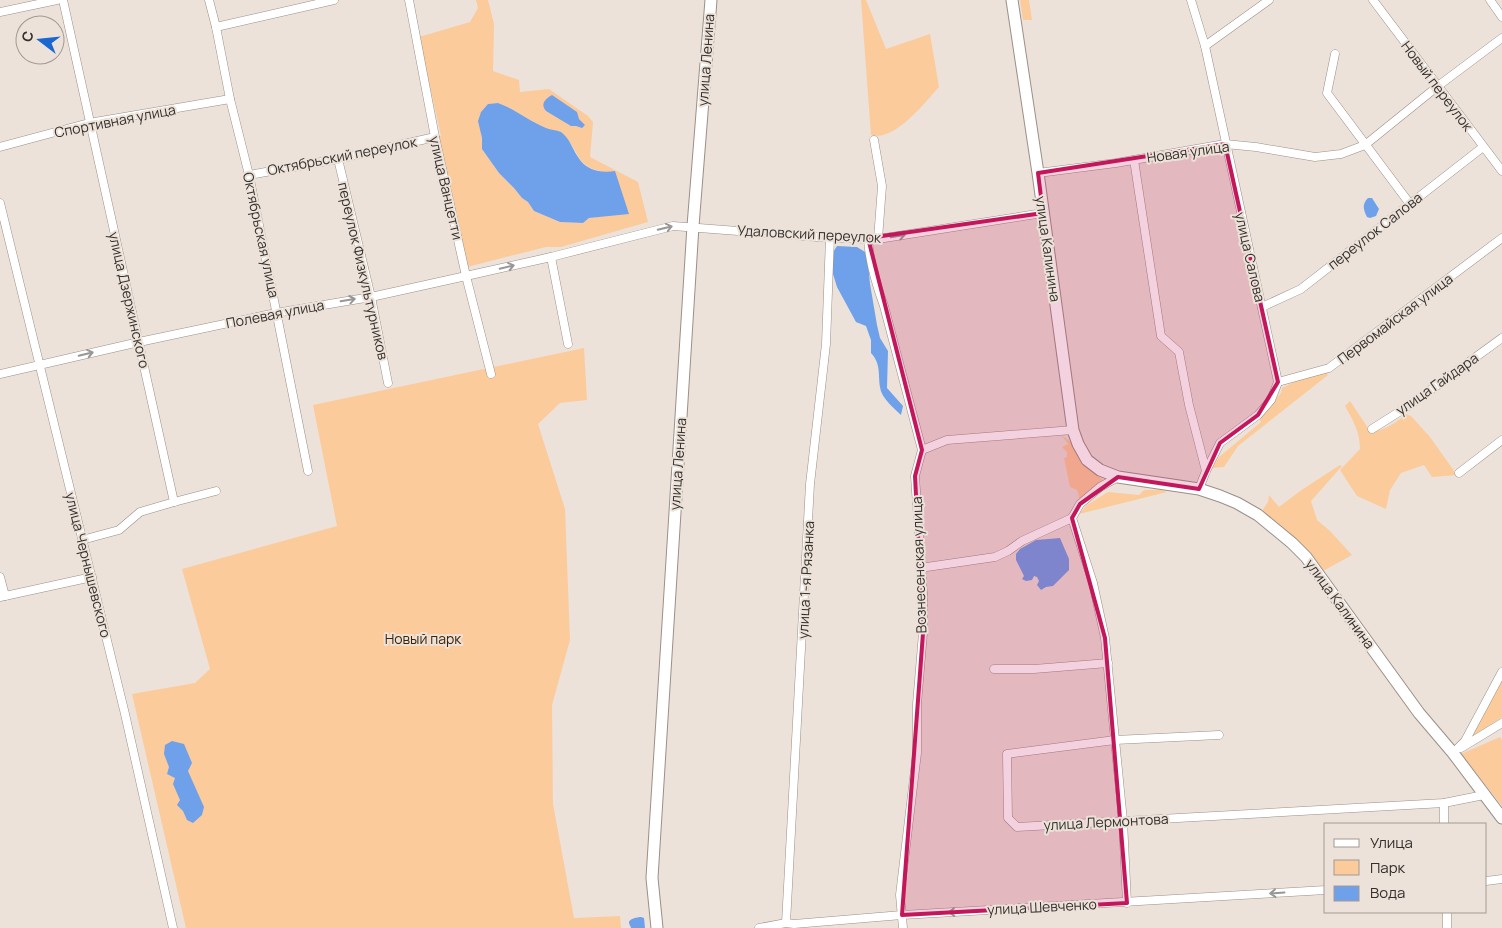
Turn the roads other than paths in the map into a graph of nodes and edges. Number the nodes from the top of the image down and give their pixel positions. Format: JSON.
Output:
{"nodes":[{"id":1,"x":57,"y":0,"type":"edge"},
{"id":2,"x":63,"y":0,"type":"edge"},
{"id":3,"x":209,"y":0,"type":"edge"},
{"id":4,"x":334,"y":0,"type":"edge"},
{"id":5,"x":409,"y":0,"type":"edge"},
{"id":6,"x":711,"y":0,"type":"edge"},
{"id":7,"x":1012,"y":0,"type":"edge"},
{"id":8,"x":1191,"y":0,"type":"edge"},
{"id":9,"x":1269,"y":0,"type":"edge"},
{"id":10,"x":1373,"y":0,"type":"edge"},
{"id":11,"x":1490,"y":0,"type":"edge"},
{"id":12,"x":0,"y":12,"type":"edge"},
{"id":13,"x":1502,"y":17,"type":"edge"},
{"id":14,"x":216,"y":27,"type":"junction"},
{"id":15,"x":1502,"y":38,"type":"edge"},
{"id":16,"x":1205,"y":46,"type":"junction"},
{"id":17,"x":1335,"y":54,"type":"dead end"},
{"id":18,"x":1438,"y":86,"type":"junction"},
{"id":19,"x":230,"y":99,"type":"junction"},
{"id":20,"x":89,"y":123,"type":"junction"},
{"id":21,"x":435,"y":137,"type":"junction"},
{"id":22,"x":874,"y":140,"type":"dead end"},
{"id":23,"x":1225,"y":144,"type":"junction"},
{"id":24,"x":1365,"y":145,"type":"junction"},
{"id":25,"x":0,"y":147,"type":"edge"},
{"id":26,"x":1483,"y":147,"type":"junction"},
{"id":27,"x":338,"y":159,"type":"junction"},
{"id":28,"x":1134,"y":160,"type":"junction"},
{"id":29,"x":1502,"y":172,"type":"edge"},
{"id":30,"x":1038,"y":173,"type":"junction"},
{"id":31,"x":249,"y":175,"type":"junction"},
{"id":32,"x":0,"y":203,"type":"edge"},
{"id":33,"x":1410,"y":204,"type":"junction"},
{"id":34,"x":1043,"y":214,"type":"junction"},
{"id":35,"x":693,"y":226,"type":"junction"},
{"id":36,"x":830,"y":238,"type":"junction"},
{"id":37,"x":868,"y":238,"type":"junction"},
{"id":38,"x":1502,"y":238,"type":"edge"},
{"id":39,"x":878,"y":239,"type":"junction"},
{"id":40,"x":551,"y":257,"type":"junction"},
{"id":41,"x":466,"y":276,"type":"junction"},
{"id":42,"x":371,"y":297,"type":"junction"},
{"id":43,"x":1262,"y":307,"type":"junction"},
{"id":44,"x":276,"y":312,"type":"junction"},
{"id":45,"x":1502,"y":338,"type":"edge"},
{"id":46,"x":139,"y":342,"type":"junction"},
{"id":47,"x":568,"y":344,"type":"dead end"},
{"id":48,"x":39,"y":365,"type":"junction"},
{"id":49,"x":0,"y":374,"type":"edge"},
{"id":50,"x":491,"y":374,"type":"dead end"},
{"id":51,"x":1278,"y":382,"type":"junction"},
{"id":52,"x":388,"y":383,"type":"dead end"},
{"id":53,"x":1372,"y":429,"type":"dead end"},
{"id":54,"x":1073,"y":430,"type":"junction"},
{"id":55,"x":1502,"y":440,"type":"edge"},
{"id":56,"x":922,"y":450,"type":"junction"},
{"id":57,"x":308,"y":471,"type":"dead end"},
{"id":58,"x":1206,"y":471,"type":"junction"},
{"id":59,"x":1459,"y":473,"type":"dead end"},
{"id":60,"x":1118,"y":477,"type":"junction"},
{"id":61,"x":1200,"y":488,"type":"junction"},
{"id":62,"x":216,"y":492,"type":"dead end"},
{"id":63,"x":174,"y":502,"type":"junction"},
{"id":64,"x":1072,"y":518,"type":"junction"},
{"id":65,"x":82,"y":540,"type":"junction"},
{"id":66,"x":920,"y":568,"type":"junction"},
{"id":67,"x":0,"y":577,"type":"edge"},
{"id":68,"x":92,"y":577,"type":"junction"},
{"id":69,"x":2,"y":596,"type":"edge"},
{"id":70,"x":1108,"y":663,"type":"junction"},
{"id":71,"x":994,"y":669,"type":"dead end"},
{"id":72,"x":1502,"y":672,"type":"edge"},
{"id":73,"x":1502,"y":723,"type":"edge"},
{"id":74,"x":1219,"y":735,"type":"dead end"},
{"id":75,"x":1115,"y":740,"type":"junction"},
{"id":76,"x":1453,"y":753,"type":"junction"},
{"id":77,"x":1484,"y":795,"type":"junction"},
{"id":78,"x":1444,"y":803,"type":"junction"},
{"id":79,"x":1502,"y":818,"type":"edge"},
{"id":80,"x":1123,"y":821,"type":"junction"},
{"id":81,"x":1444,"y":823,"type":"edge"},
{"id":82,"x":1502,"y":879,"type":"edge"},
{"id":83,"x":1487,"y":881,"type":"edge"},
{"id":84,"x":1324,"y":890,"type":"edge"},
{"id":85,"x":1126,"y":903,"type":"junction"},
{"id":86,"x":1447,"y":913,"type":"edge"},
{"id":87,"x":902,"y":915,"type":"junction"},
{"id":88,"x":786,"y":923,"type":"junction"},
{"id":89,"x":173,"y":928,"type":"edge"},
{"id":90,"x":657,"y":928,"type":"edge"},
{"id":91,"x":759,"y":928,"type":"edge"},
{"id":92,"x":903,"y":928,"type":"edge"},
{"id":93,"x":1447,"y":928,"type":"edge"}],
"edges":[{"from":1,"to":12,"type":"street"},
{"from":2,"to":20,"type":"street","name":"улица Дзержинского"},
{"from":3,"to":14,"type":"street","name":"Октябрьская улица"},
{"from":4,"to":14,"type":"street"},
{"from":5,"to":21,"type":"street","name":"улица Ванцетти"},
{"from":6,"to":35,"type":"main road","name":"улица Ленина"},
{"from":7,"to":30,"type":"main road","name":"улица Калинина"},
{"from":8,"to":16,"type":"street","name":"улица Салова"},
{"from":9,"to":16,"type":"street"},
{"from":10,"to":18,"type":"street","name":"Новый переулок"},
{"from":11,"to":13,"type":"street"},
{"from":14,"to":19,"type":"street","name":"Октябрьская улица"},
{"from":15,"to":18,"type":"street","name":"Новая улица"},
{"from":16,"to":23,"type":"street","name":"улица Салова"},
{"from":17,"to":24,"type":"street"},
{"from":18,"to":24,"type":"street","name":"Новая улица"},
{"from":18,"to":26,"type":"street","name":"Новый переулок"},
{"from":19,"to":20,"type":"street","name":"Спортивная улица"},
{"from":19,"to":31,"type":"street","name":"Октябрьская улица"},
{"from":20,"to":25,"type":"street","name":"Спортивная улица"},
{"from":20,"to":46,"type":"street","name":"улица Дзержинского"},
{"from":21,"to":27,"type":"street","name":"Октябрьский переулок"},
{"from":21,"to":41,"type":"street","name":"улица Ванцетти"},
{"from":22,"to":39,"type":"street"},
{"from":23,"to":24,"type":"street","name":"Новая улица"},
{"from":23,"to":28,"type":"street","name":"Новая улица"},
{"from":23,"to":43,"type":"street","name":"улица Салова"},
{"from":24,"to":33,"type":"street"},
{"from":26,"to":29,"type":"street","name":"Новый переулок"},
{"from":26,"to":33,"type":"street","name":"переулок Салова"},
{"from":27,"to":31,"type":"street","name":"Октябрьский переулок"},
{"from":27,"to":42,"type":"street","name":"переулок Физкультурников"},
{"from":28,"to":30,"type":"street","name":"Новая улица"},
{"from":28,"to":58,"type":"street"},
{"from":30,"to":34,"type":"main road","name":"улица Калинина"},
{"from":31,"to":44,"type":"street","name":"Октябрьская улица"},
{"from":32,"to":48,"type":"street","name":"улица Чернышевского"},
{"from":33,"to":43,"type":"street","name":"переулок Салова"},
{"from":39,"to":34,"type":"street","name":"Удаловский переулок","one_way":true},
{"from":34,"to":54,"type":"main road","name":"улица Калинина"},
{"from":35,"to":36,"type":"street","name":"Удаловский переулок"},
{"from":40,"to":35,"type":"street","name":"Полевая улица","one_way":true},
{"from":35,"to":90,"type":"main road","name":"улица Ленина"},
{"from":36,"to":37,"type":"street","name":"Удаловский переулок"},
{"from":36,"to":88,"type":"street","name":"улица 1-я Рязанка"},
{"from":37,"to":39,"type":"street","name":"Удаловский переулок"},
{"from":37,"to":56,"type":"street","name":"Вознесенская улица"},
{"from":38,"to":51,"type":"street","name":"Первомайская улица"},
{"from":41,"to":40,"type":"street","name":"Полевая улица","one_way":true},
{"from":40,"to":47,"type":"street"},
{"from":41,"to":42,"type":"street","name":"Полевая улица"},
{"from":41,"to":50,"type":"street","name":"улица Ванцетти"},
{"from":44,"to":42,"type":"street","name":"Полевая улица","one_way":true},
{"from":42,"to":52,"type":"street","name":"переулок Физкультурников"},
{"from":43,"to":51,"type":"street","name":"улица Салова"},
{"from":44,"to":46,"type":"street","name":"Полевая улица"},
{"from":44,"to":57,"type":"street","name":"Октябрьская улица"},
{"from":45,"to":53,"type":"street","name":"улица Гайдара"},
{"from":48,"to":46,"type":"street","name":"Полевая улица","one_way":true},
{"from":46,"to":63,"type":"street","name":"улица Дзержинского"},
{"from":48,"to":49,"type":"street","name":"Полевая улица"},
{"from":48,"to":65,"type":"street","name":"улица Чернышевского"},
{"from":51,"to":58,"type":"street"},
{"from":54,"to":56,"type":"street"},
{"from":54,"to":60,"type":"main road","name":"улица Калинина"},
{"from":55,"to":59,"type":"street"},
{"from":56,"to":66,"type":"street","name":"Вознесенская улица"},
{"from":58,"to":61,"type":"street"},
{"from":60,"to":61,"type":"main road","name":"улица Калинина"},
{"from":60,"to":64,"type":"street"},
{"from":61,"to":76,"type":"main road","name":"улица Калинина"},
{"from":62,"to":63,"type":"street"},
{"from":63,"to":65,"type":"street"},
{"from":64,"to":66,"type":"street"},
{"from":64,"to":70,"type":"street"},
{"from":65,"to":68,"type":"street","name":"улица Чернышевского"},
{"from":66,"to":87,"type":"street","name":"Вознесенская улица"},
{"from":67,"to":69,"type":"street"},
{"from":68,"to":69,"type":"street"},
{"from":68,"to":89,"type":"street","name":"улица Чернышевского"},
{"from":70,"to":71,"type":"street"},
{"from":70,"to":75,"type":"street"},
{"from":72,"to":76,"type":"street"},
{"from":73,"to":76,"type":"street"},
{"from":74,"to":75,"type":"street","name":"улица Лермонтова"},
{"from":75,"to":80,"type":"street"},
{"from":75,"to":80,"type":"street","name":"улица Лермонтова"},
{"from":76,"to":77,"type":"main road","name":"улица Калинина"},
{"from":77,"to":78,"type":"street","name":"улица Лермонтова"},
{"from":77,"to":79,"type":"main road","name":"улица Калинина"},
{"from":78,"to":80,"type":"street","name":"улица Лермонтова"},
{"from":78,"to":81,"type":"street"},
{"from":80,"to":85,"type":"street"},
{"from":82,"to":83,"type":"street"},
{"from":84,"to":85,"type":"street","name":"улица Шевченко","one_way":true},
{"from":85,"to":87,"type":"street","name":"улица Шевченко","one_way":true},
{"from":86,"to":93,"type":"street"},
{"from":87,"to":88,"type":"street","name":"улица Шевченко"},
{"from":87,"to":92,"type":"street","name":"Вознесенская улица"},
{"from":88,"to":91,"type":"street","name":"улица Шевченко"}]}
